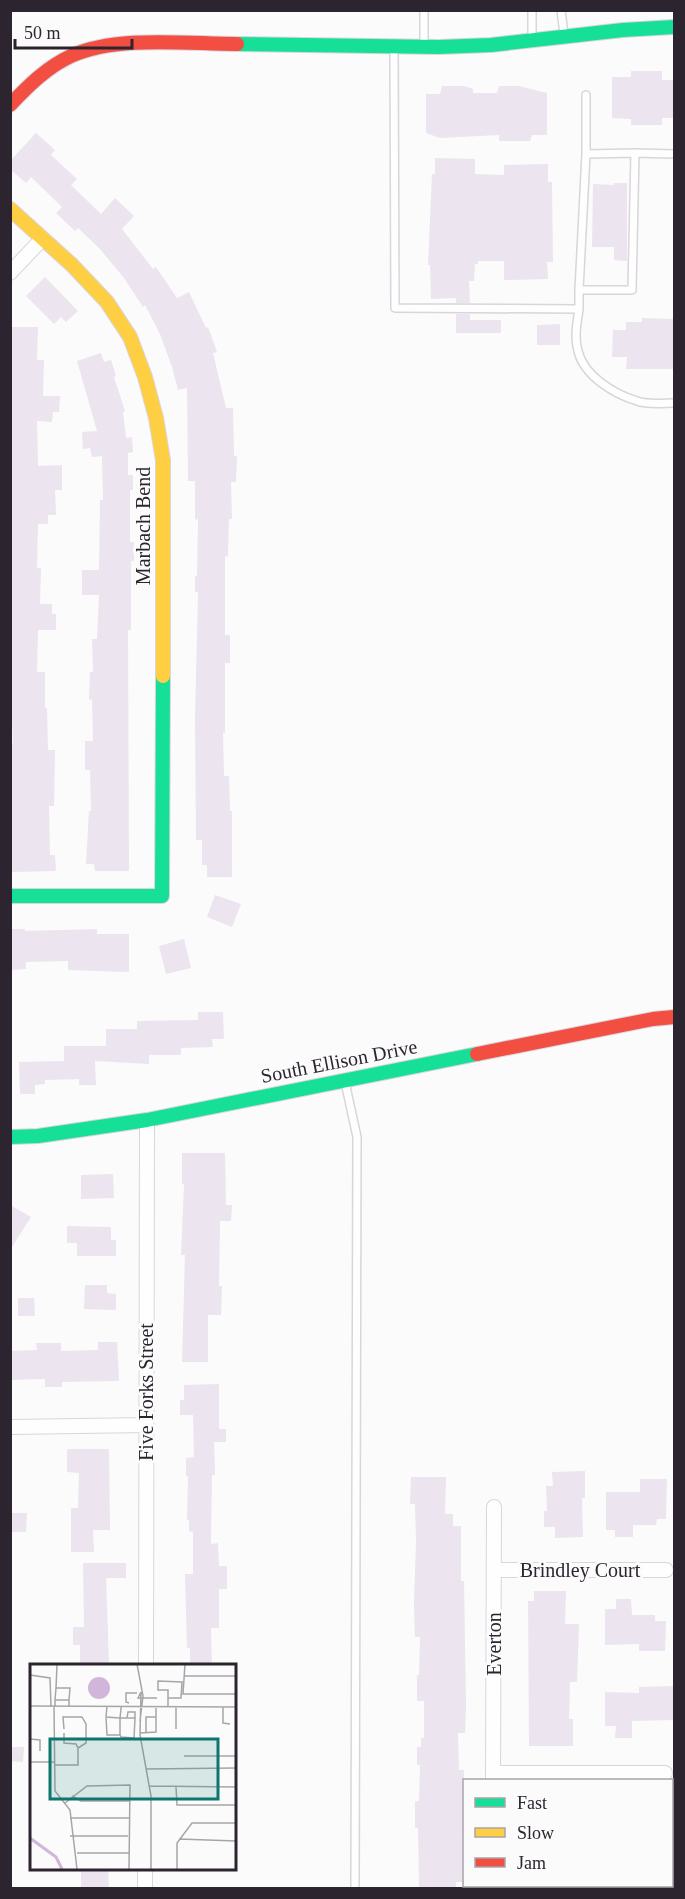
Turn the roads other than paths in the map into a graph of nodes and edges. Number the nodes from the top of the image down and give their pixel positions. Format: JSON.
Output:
{"nodes":[{"id":1,"x":424,"y":10,"type":"edge"},
{"id":2,"x":532,"y":10,"type":"edge"},
{"id":3,"x":561,"y":10,"type":"edge"},
{"id":4,"x":675,"y":27,"type":"edge"},
{"id":5,"x":565,"y":37,"type":"junction"},
{"id":6,"x":531,"y":40,"type":"junction"},
{"id":7,"x":393,"y":46,"type":"junction"},
{"id":8,"x":424,"y":47,"type":"junction"},
{"id":9,"x":586,"y":95,"type":"dead end"},
{"id":10,"x":10,"y":105,"type":"edge"},
{"id":11,"x":635,"y":153,"type":"junction"},
{"id":12,"x":586,"y":154,"type":"junction"},
{"id":13,"x":675,"y":154,"type":"edge"},
{"id":14,"x":10,"y":209,"type":"edge"},
{"id":15,"x":42,"y":239,"type":"junction"},
{"id":16,"x":10,"y":273,"type":"edge"},
{"id":17,"x":579,"y":290,"type":"junction"},
{"id":18,"x":579,"y":309,"type":"junction"},
{"id":19,"x":675,"y":403,"type":"edge"},
{"id":20,"x":10,"y":896,"type":"edge"},
{"id":21,"x":675,"y":1017,"type":"edge"},
{"id":22,"x":345,"y":1080,"type":"junction"},
{"id":23,"x":147,"y":1120,"type":"junction"},
{"id":24,"x":10,"y":1137,"type":"edge"},
{"id":25,"x":146,"y":1425,"type":"junction"},
{"id":26,"x":10,"y":1427,"type":"edge"},
{"id":27,"x":494,"y":1507,"type":"dead end"},
{"id":28,"x":494,"y":1570,"type":"junction"},
{"id":29,"x":666,"y":1570,"type":"dead end"},
{"id":30,"x":146,"y":1664,"type":"edge"},
{"id":31,"x":665,"y":1773,"type":"dead end"},
{"id":32,"x":493,"y":1777,"type":"edge"},
{"id":33,"x":145,"y":1869,"type":"edge"},
{"id":34,"x":145,"y":1888,"type":"edge"},
{"id":35,"x":355,"y":1888,"type":"edge"}],
"edges":[{"from":1,"to":8,"type":"lane"},
{"from":2,"to":6,"type":"lane"},
{"from":3,"to":5,"type":"lane"},
{"from":4,"to":5,"type":"street"},
{"from":5,"to":6,"type":"street"},
{"from":6,"to":8,"type":"street"},
{"from":7,"to":8,"type":"street"},
{"from":7,"to":10,"type":"street"},
{"from":7,"to":18,"type":"lane"},
{"from":9,"to":12,"type":"lane"},
{"from":11,"to":12,"type":"lane"},
{"from":11,"to":13,"type":"lane"},
{"from":11,"to":17,"type":"lane"},
{"from":12,"to":17,"type":"lane"},
{"from":14,"to":15,"type":"street","name":"Marbach Bend"},
{"from":15,"to":16,"type":"street"},
{"from":15,"to":20,"type":"street","name":"Marbach Bend"},
{"from":17,"to":18,"type":"lane"},
{"from":18,"to":19,"type":"lane"},
{"from":21,"to":22,"type":"street","name":"South Ellison Drive"},
{"from":22,"to":23,"type":"street","name":"South Ellison Drive"},
{"from":22,"to":35,"type":"lane"},
{"from":23,"to":24,"type":"street","name":"South Ellison Drive"},
{"from":23,"to":25,"type":"street","name":"Five Forks Street"},
{"from":25,"to":26,"type":"street"},
{"from":25,"to":30,"type":"street","name":"Five Forks Street"},
{"from":27,"to":28,"type":"street","name":"Everton"},
{"from":28,"to":29,"type":"street","name":"Brindley Court"},
{"from":28,"to":32,"type":"street","name":"Everton"},
{"from":31,"to":32,"type":"street"},
{"from":33,"to":34,"type":"street"}]}
